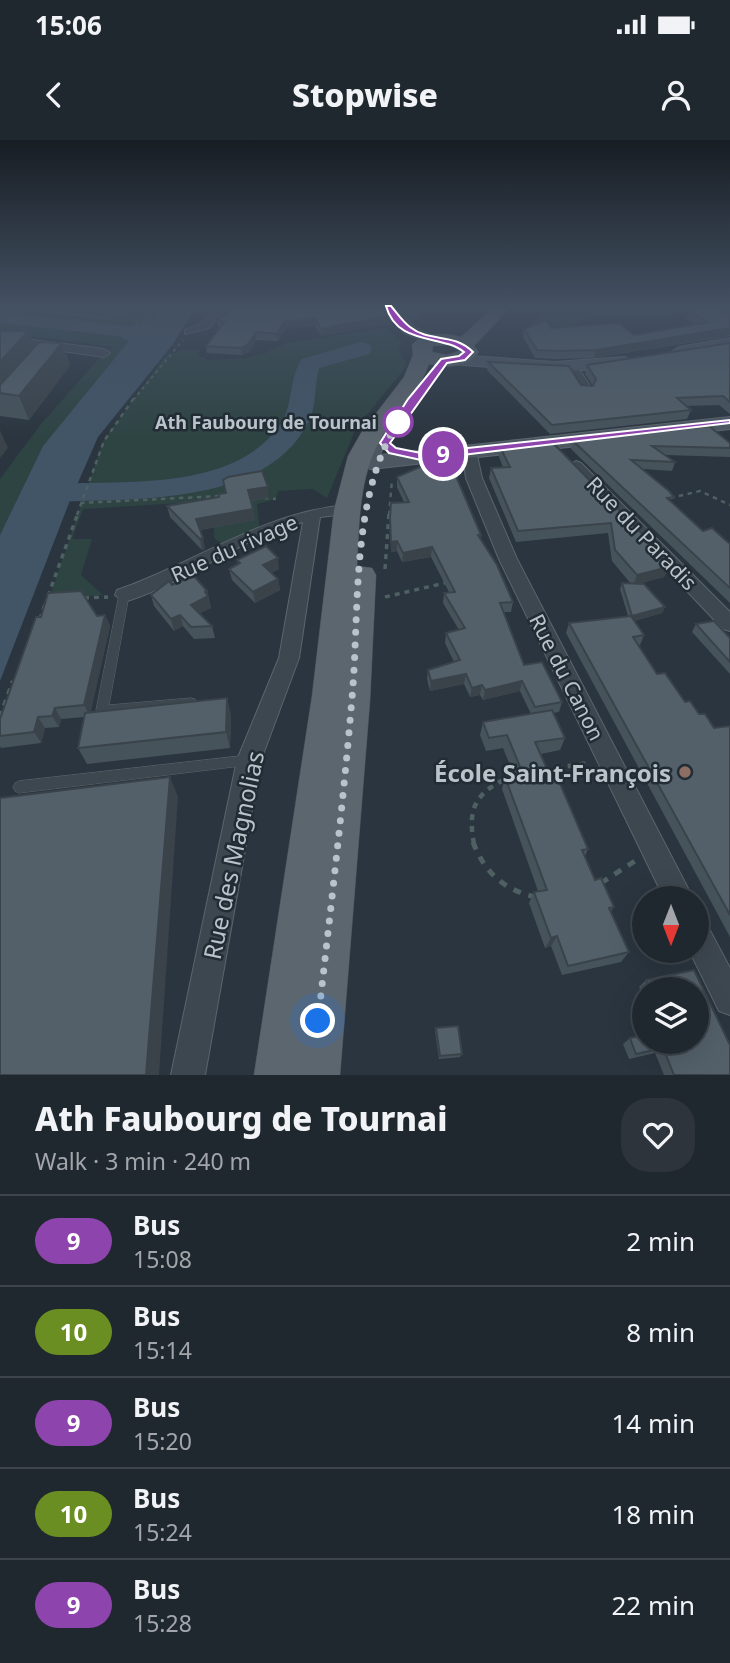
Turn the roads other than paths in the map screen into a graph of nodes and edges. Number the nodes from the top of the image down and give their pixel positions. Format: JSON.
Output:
{"nodes":[{"id":1,"x":445,"y":350,"type":"edge"},
{"id":2,"x":48,"y":351,"type":"edge"},
{"id":3,"x":448,"y":351,"type":"edge"},
{"id":4,"x":688,"y":351,"type":"edge"},
{"id":5,"x":104,"y":353,"type":"dead end"},
{"id":6,"x":664,"y":355,"type":"edge"},
{"id":7,"x":637,"y":360,"type":"edge"},
{"id":8,"x":571,"y":366,"type":"junction"},
{"id":9,"x":586,"y":389,"type":"edge"},
{"id":10,"x":730,"y":422,"type":"edge"},
{"id":11,"x":553,"y":443,"type":"junction"},
{"id":12,"x":385,"y":450,"type":"junction"},
{"id":13,"x":469,"y":451,"type":"junction"},
{"id":14,"x":329,"y":512,"type":"junction"},
{"id":15,"x":124,"y":596,"type":"joint"},
{"id":16,"x":730,"y":624,"type":"edge"},
{"id":17,"x":197,"y":702,"type":"edge"},
{"id":18,"x":249,"y":760,"type":"junction"},
{"id":19,"x":19,"y":787,"type":"dead end"},
{"id":20,"x":673,"y":886,"type":"edge"},
{"id":21,"x":709,"y":959,"type":"edge"},
{"id":22,"x":730,"y":1000,"type":"edge"},
{"id":23,"x":188,"y":1075,"type":"edge"},
{"id":24,"x":281,"y":1075,"type":"edge"},
{"id":25,"x":313,"y":1075,"type":"edge"}],
"edges":[{"from":1,"to":12,"type":"main road"},
{"from":2,"to":5,"type":"street"},
{"from":3,"to":8,"type":"main road"},
{"from":4,"to":6,"type":"main road"},
{"from":7,"to":8,"type":"main road"},
{"from":8,"to":9,"type":"street"},
{"from":10,"to":11,"type":"main road"},
{"from":11,"to":13,"type":"main road"},
{"from":11,"to":16,"type":"street","name":"Rue du Paradis"},
{"from":12,"to":13,"type":"main road"},
{"from":12,"to":14,"type":"main road"},
{"from":12,"to":25,"type":"main road"},
{"from":13,"to":20,"type":"street","name":"Rue du Canon"},
{"from":14,"to":15,"type":"street","name":"Rue du rivage"},
{"from":14,"to":18,"type":"street","name":"Rue des Magnolias"},
{"from":14,"to":24,"type":"main road"},
{"from":15,"to":17,"type":"lane"},
{"from":18,"to":19,"type":"lane"},
{"from":18,"to":23,"type":"street","name":"Rue des Magnolias"},
{"from":21,"to":22,"type":"street"}]}
